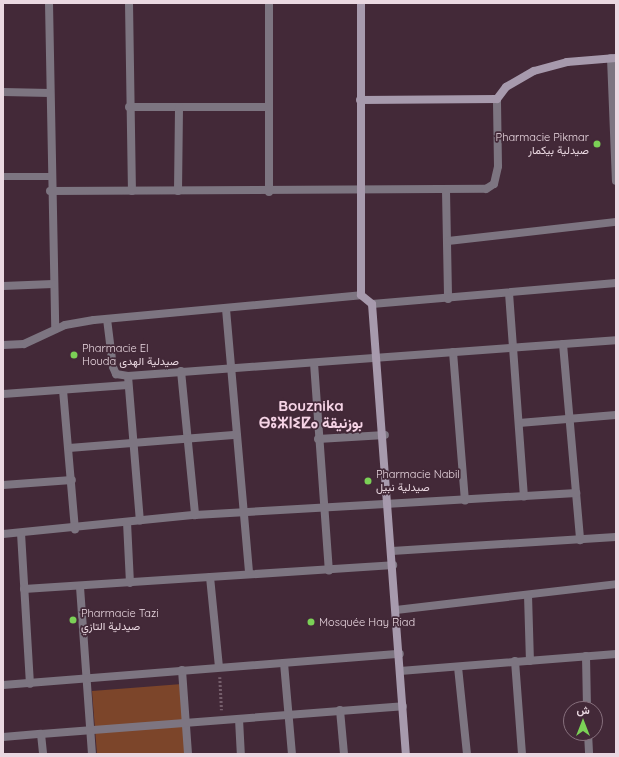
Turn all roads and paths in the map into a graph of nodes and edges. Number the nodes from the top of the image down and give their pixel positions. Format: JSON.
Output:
{"nodes":[{"id":1,"x":49,"y":3,"type":"edge"},
{"id":2,"x":129,"y":3,"type":"edge"},
{"id":3,"x":269,"y":3,"type":"edge"},
{"id":4,"x":361,"y":3,"type":"edge"},
{"id":5,"x":614,"y":58,"type":"edge"},
{"id":6,"x":3,"y":92,"type":"edge"},
{"id":7,"x":50,"y":93,"type":"junction"},
{"id":8,"x":498,"y":99,"type":"junction"},
{"id":9,"x":360,"y":100,"type":"junction"},
{"id":10,"x":129,"y":107,"type":"junction"},
{"id":11,"x":179,"y":107,"type":"junction"},
{"id":12,"x":268,"y":107,"type":"junction"},
{"id":13,"x":3,"y":176,"type":"edge"},
{"id":14,"x":50,"y":176,"type":"junction"},
{"id":15,"x":616,"y":181,"type":"edge"},
{"id":16,"x":50,"y":191,"type":"junction"},
{"id":17,"x":132,"y":191,"type":"junction"},
{"id":18,"x":178,"y":191,"type":"junction"},
{"id":19,"x":446,"y":191,"type":"junction"},
{"id":20,"x":269,"y":192,"type":"junction"},
{"id":21,"x":361,"y":192,"type":"junction"},
{"id":22,"x":616,"y":222,"type":"edge"},
{"id":23,"x":448,"y":241,"type":"junction"},
{"id":24,"x":616,"y":282,"type":"edge"},
{"id":25,"x":52,"y":284,"type":"junction"},
{"id":26,"x":3,"y":286,"type":"edge"},
{"id":27,"x":510,"y":293,"type":"junction"},
{"id":28,"x":361,"y":295,"type":"junction"},
{"id":29,"x":448,"y":299,"type":"junction"},
{"id":30,"x":372,"y":304,"type":"junction"},
{"id":31,"x":226,"y":309,"type":"junction"},
{"id":32,"x":107,"y":319,"type":"junction"},
{"id":33,"x":55,"y":329,"type":"junction"},
{"id":34,"x":616,"y":340,"type":"edge"},
{"id":35,"x":563,"y":344,"type":"junction"},
{"id":36,"x":3,"y":345,"type":"edge"},
{"id":37,"x":514,"y":348,"type":"junction"},
{"id":38,"x":453,"y":352,"type":"junction"},
{"id":39,"x":377,"y":356,"type":"junction"},
{"id":40,"x":314,"y":363,"type":"junction"},
{"id":41,"x":231,"y":367,"type":"junction"},
{"id":42,"x":181,"y":371,"type":"junction"},
{"id":43,"x":128,"y":376,"type":"junction"},
{"id":44,"x":128,"y":385,"type":"junction"},
{"id":45,"x":63,"y":390,"type":"junction"},
{"id":46,"x":3,"y":394,"type":"edge"},
{"id":47,"x":616,"y":415,"type":"edge"},
{"id":48,"x":568,"y":419,"type":"junction"},
{"id":49,"x":519,"y":423,"type":"junction"},
{"id":50,"x":385,"y":434,"type":"junction"},
{"id":51,"x":236,"y":435,"type":"junction"},
{"id":52,"x":187,"y":439,"type":"junction"},
{"id":53,"x":318,"y":439,"type":"junction"},
{"id":54,"x":132,"y":442,"type":"junction"},
{"id":55,"x":68,"y":448,"type":"junction"},
{"id":56,"x":72,"y":480,"type":"junction"},
{"id":57,"x":3,"y":485,"type":"edge"},
{"id":58,"x":576,"y":493,"type":"junction"},
{"id":59,"x":524,"y":496,"type":"junction"},
{"id":60,"x":465,"y":501,"type":"junction"},
{"id":61,"x":389,"y":504,"type":"junction"},
{"id":62,"x":323,"y":507,"type":"junction"},
{"id":63,"x":243,"y":512,"type":"junction"},
{"id":64,"x":195,"y":515,"type":"junction"},
{"id":65,"x":140,"y":520,"type":"junction"},
{"id":66,"x":127,"y":522,"type":"junction"},
{"id":67,"x":75,"y":529,"type":"junction"},
{"id":68,"x":21,"y":533,"type":"junction"},
{"id":69,"x":3,"y":534,"type":"edge"},
{"id":70,"x":616,"y":537,"type":"edge"},
{"id":71,"x":580,"y":540,"type":"junction"},
{"id":72,"x":392,"y":551,"type":"junction"},
{"id":73,"x":393,"y":565,"type":"junction"},
{"id":74,"x":329,"y":570,"type":"junction"},
{"id":75,"x":249,"y":574,"type":"junction"},
{"id":76,"x":210,"y":577,"type":"junction"},
{"id":77,"x":130,"y":583,"type":"junction"},
{"id":78,"x":616,"y":584,"type":"edge"},
{"id":79,"x":80,"y":587,"type":"junction"},
{"id":80,"x":24,"y":589,"type":"junction"},
{"id":81,"x":528,"y":595,"type":"junction"},
{"id":82,"x":396,"y":610,"type":"junction"},
{"id":83,"x":400,"y":654,"type":"junction"},
{"id":84,"x":616,"y":654,"type":"edge"},
{"id":85,"x":586,"y":656,"type":"junction"},
{"id":86,"x":515,"y":661,"type":"junction"},
{"id":87,"x":530,"y":661,"type":"junction"},
{"id":88,"x":284,"y":663,"type":"junction"},
{"id":89,"x":219,"y":667,"type":"junction"},
{"id":90,"x":458,"y":667,"type":"junction"},
{"id":91,"x":182,"y":670,"type":"junction"},
{"id":92,"x":400,"y":671,"type":"junction"},
{"id":93,"x":86,"y":680,"type":"junction"},
{"id":94,"x":30,"y":684,"type":"junction"},
{"id":95,"x":3,"y":685,"type":"edge"},
{"id":96,"x":588,"y":701,"type":"edge"},
{"id":97,"x":403,"y":706,"type":"junction"},
{"id":98,"x":340,"y":710,"type":"junction"},
{"id":99,"x":287,"y":715,"type":"junction"},
{"id":100,"x":222,"y":719,"type":"junction"},
{"id":101,"x":239,"y":719,"type":"junction"},
{"id":102,"x":185,"y":724,"type":"junction"},
{"id":103,"x":90,"y":731,"type":"junction"},
{"id":104,"x":41,"y":734,"type":"junction"},
{"id":105,"x":3,"y":736,"type":"edge"},
{"id":106,"x":588,"y":741,"type":"edge"},
{"id":107,"x":43,"y":754,"type":"edge"},
{"id":108,"x":92,"y":754,"type":"edge"},
{"id":109,"x":188,"y":754,"type":"edge"},
{"id":110,"x":241,"y":754,"type":"edge"},
{"id":111,"x":292,"y":754,"type":"edge"},
{"id":112,"x":344,"y":754,"type":"edge"},
{"id":113,"x":406,"y":754,"type":"edge"},
{"id":114,"x":467,"y":754,"type":"edge"},
{"id":115,"x":522,"y":754,"type":"edge"},
{"id":116,"x":589,"y":754,"type":"edge"}],
"edges":[{"from":1,"to":7,"type":"street"},
{"from":2,"to":10,"type":"street"},
{"from":3,"to":12,"type":"street"},
{"from":4,"to":9,"type":"street"},
{"from":5,"to":8,"type":"street"},
{"from":5,"to":15,"type":"street"},
{"from":6,"to":7,"type":"street"},
{"from":7,"to":14,"type":"street"},
{"from":8,"to":9,"type":"street"},
{"from":8,"to":19,"type":"street"},
{"from":9,"to":21,"type":"street"},
{"from":10,"to":11,"type":"street"},
{"from":10,"to":17,"type":"street"},
{"from":11,"to":12,"type":"street"},
{"from":11,"to":18,"type":"street"},
{"from":12,"to":20,"type":"street"},
{"from":13,"to":14,"type":"lane"},
{"from":14,"to":16,"type":"street"},
{"from":16,"to":17,"type":"street"},
{"from":16,"to":25,"type":"street"},
{"from":17,"to":18,"type":"street"},
{"from":18,"to":20,"type":"street"},
{"from":19,"to":21,"type":"street"},
{"from":19,"to":23,"type":"street"},
{"from":20,"to":21,"type":"street"},
{"from":21,"to":28,"type":"street"},
{"from":22,"to":23,"type":"street"},
{"from":23,"to":29,"type":"street"},
{"from":24,"to":27,"type":"street"},
{"from":25,"to":26,"type":"street"},
{"from":25,"to":33,"type":"street"},
{"from":27,"to":29,"type":"street"},
{"from":27,"to":37,"type":"street"},
{"from":28,"to":30,"type":"street"},
{"from":28,"to":31,"type":"street"},
{"from":29,"to":30,"type":"street"},
{"from":30,"to":39,"type":"street"},
{"from":31,"to":32,"type":"street"},
{"from":31,"to":41,"type":"street"},
{"from":32,"to":33,"type":"street"},
{"from":32,"to":43,"type":"street"},
{"from":33,"to":36,"type":"street"},
{"from":34,"to":35,"type":"street"},
{"from":35,"to":37,"type":"street"},
{"from":35,"to":48,"type":"street"},
{"from":37,"to":38,"type":"street"},
{"from":37,"to":49,"type":"street"},
{"from":38,"to":39,"type":"street"},
{"from":38,"to":60,"type":"street"},
{"from":39,"to":40,"type":"street"},
{"from":39,"to":50,"type":"street"},
{"from":40,"to":41,"type":"street"},
{"from":40,"to":53,"type":"street"},
{"from":41,"to":42,"type":"street"},
{"from":41,"to":51,"type":"street"},
{"from":42,"to":43,"type":"street"},
{"from":42,"to":52,"type":"street"},
{"from":43,"to":44,"type":"street"},
{"from":44,"to":45,"type":"street"},
{"from":44,"to":54,"type":"street"},
{"from":45,"to":46,"type":"street"},
{"from":45,"to":55,"type":"street"},
{"from":47,"to":48,"type":"street"},
{"from":48,"to":49,"type":"street"},
{"from":48,"to":58,"type":"street"},
{"from":49,"to":59,"type":"street"},
{"from":50,"to":53,"type":"street"},
{"from":50,"to":61,"type":"street"},
{"from":51,"to":52,"type":"street"},
{"from":51,"to":63,"type":"street"},
{"from":52,"to":54,"type":"street"},
{"from":52,"to":64,"type":"street"},
{"from":53,"to":62,"type":"street"},
{"from":54,"to":55,"type":"street"},
{"from":54,"to":65,"type":"street"},
{"from":55,"to":56,"type":"street"},
{"from":56,"to":57,"type":"street"},
{"from":56,"to":67,"type":"street"},
{"from":58,"to":59,"type":"street"},
{"from":58,"to":71,"type":"street"},
{"from":59,"to":60,"type":"street"},
{"from":60,"to":61,"type":"street"},
{"from":61,"to":62,"type":"street"},
{"from":61,"to":72,"type":"street"},
{"from":62,"to":63,"type":"street"},
{"from":62,"to":74,"type":"street"},
{"from":63,"to":64,"type":"street"},
{"from":63,"to":75,"type":"street"},
{"from":64,"to":65,"type":"street"},
{"from":65,"to":66,"type":"street"},
{"from":66,"to":67,"type":"street"},
{"from":66,"to":77,"type":"street"},
{"from":67,"to":68,"type":"street"},
{"from":68,"to":69,"type":"street"},
{"from":68,"to":80,"type":"street"},
{"from":70,"to":71,"type":"street"},
{"from":71,"to":72,"type":"street"},
{"from":72,"to":73,"type":"street"},
{"from":73,"to":74,"type":"street"},
{"from":73,"to":82,"type":"street"},
{"from":74,"to":75,"type":"street"},
{"from":75,"to":76,"type":"street"},
{"from":76,"to":77,"type":"street"},
{"from":76,"to":89,"type":"street"},
{"from":77,"to":79,"type":"street"},
{"from":78,"to":81,"type":"street"},
{"from":79,"to":80,"type":"street"},
{"from":79,"to":93,"type":"street"},
{"from":80,"to":94,"type":"street"},
{"from":81,"to":82,"type":"street"},
{"from":81,"to":87,"type":"street"},
{"from":82,"to":83,"type":"street"},
{"from":83,"to":88,"type":"street"},
{"from":83,"to":92,"type":"street"},
{"from":84,"to":85,"type":"street"},
{"from":85,"to":87,"type":"street"},
{"from":85,"to":96,"type":"street"},
{"from":86,"to":87,"type":"street"},
{"from":86,"to":90,"type":"street"},
{"from":86,"to":115,"type":"street"},
{"from":88,"to":89,"type":"street"},
{"from":88,"to":99,"type":"street"},
{"from":89,"to":91,"type":"street"},
{"from":89,"to":100,"type":"path"},
{"from":90,"to":92,"type":"street"},
{"from":90,"to":114,"type":"street"},
{"from":91,"to":93,"type":"street"},
{"from":91,"to":102,"type":"street"},
{"from":92,"to":97,"type":"street"},
{"from":93,"to":94,"type":"street"},
{"from":93,"to":103,"type":"street"},
{"from":94,"to":95,"type":"street"},
{"from":97,"to":98,"type":"street"},
{"from":97,"to":113,"type":"street"},
{"from":98,"to":99,"type":"street"},
{"from":98,"to":112,"type":"street"},
{"from":99,"to":101,"type":"street"},
{"from":99,"to":111,"type":"street"},
{"from":100,"to":101,"type":"street"},
{"from":100,"to":102,"type":"street"},
{"from":101,"to":110,"type":"street"},
{"from":102,"to":103,"type":"street"},
{"from":102,"to":109,"type":"street"},
{"from":103,"to":104,"type":"street"},
{"from":103,"to":108,"type":"street"},
{"from":104,"to":105,"type":"street"},
{"from":104,"to":107,"type":"street"},
{"from":106,"to":116,"type":"street"}]}
